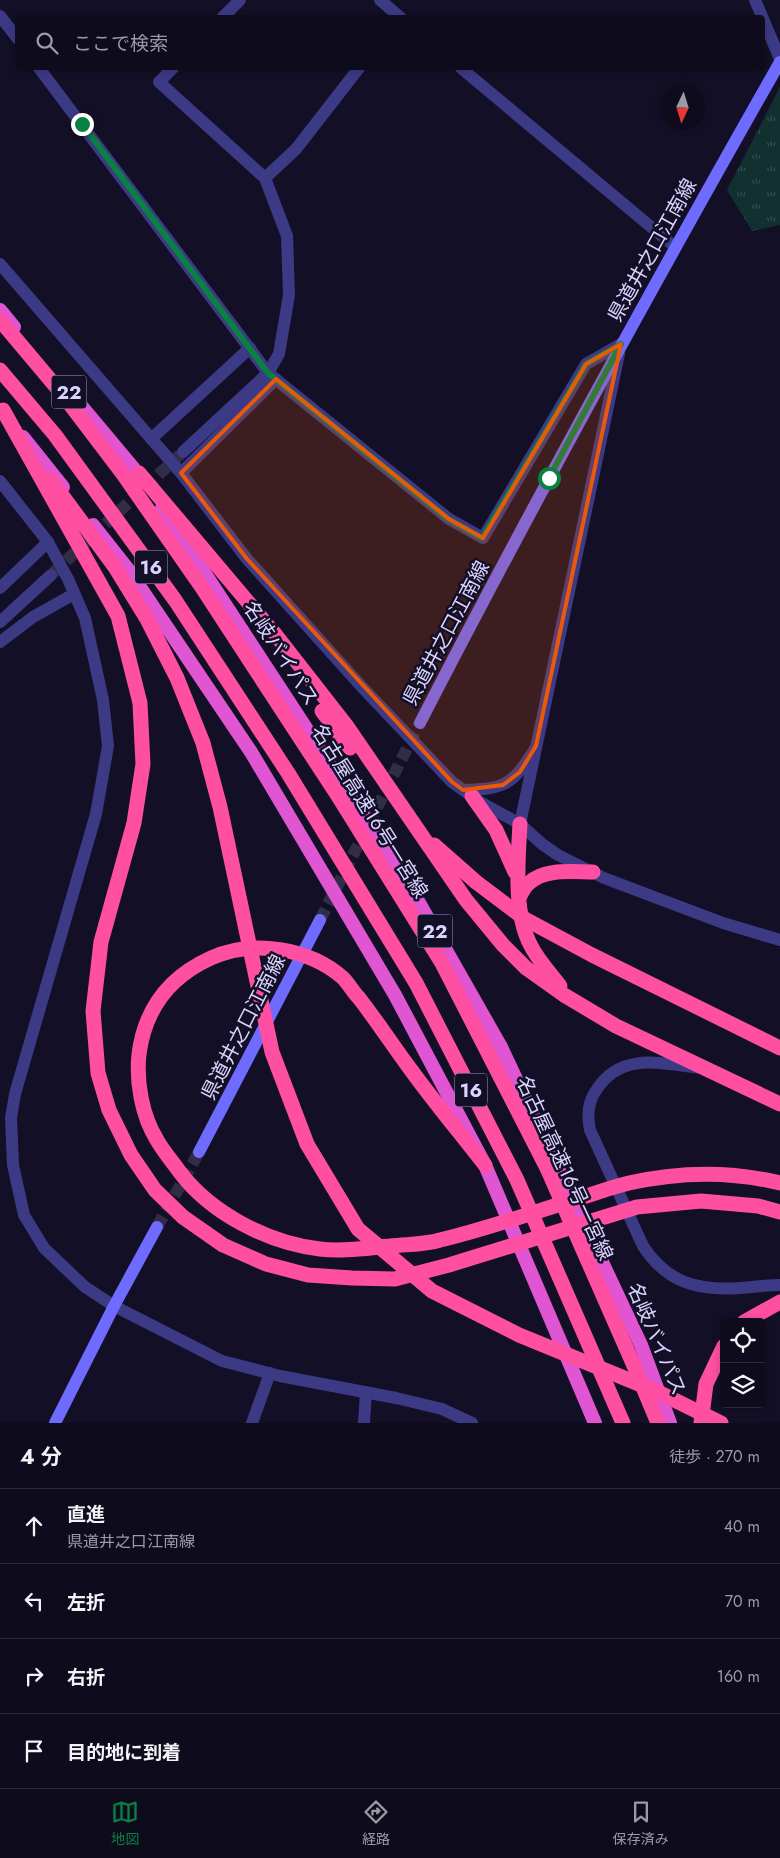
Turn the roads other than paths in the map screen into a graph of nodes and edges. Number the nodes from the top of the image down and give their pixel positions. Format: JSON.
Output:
{"nodes":[{"id":1,"x":240,"y":0,"type":"edge"},
{"id":2,"x":380,"y":0,"type":"edge"},
{"id":3,"x":755,"y":0,"type":"edge"},
{"id":4,"x":225,"y":15,"type":"edge"},
{"id":5,"x":397,"y":15,"type":"edge"},
{"id":6,"x":761,"y":15,"type":"edge"},
{"id":7,"x":0,"y":16,"type":"edge"},
{"id":8,"x":765,"y":24,"type":"edge"},
{"id":9,"x":15,"y":34,"type":"edge"},
{"id":10,"x":780,"y":60,"type":"edge"},
{"id":11,"x":41,"y":70,"type":"edge"},
{"id":12,"x":171,"y":70,"type":"edge"},
{"id":13,"x":357,"y":70,"type":"edge"},
{"id":14,"x":463,"y":70,"type":"edge"},
{"id":15,"x":265,"y":178,"type":"junction"},
{"id":16,"x":675,"y":247,"type":"junction"},
{"id":17,"x":0,"y":264,"type":"edge"},
{"id":18,"x":0,"y":310,"type":"edge"},
{"id":19,"x":0,"y":320,"type":"edge"},
{"id":20,"x":621,"y":344,"type":"junction"},
{"id":21,"x":250,"y":348,"type":"junction"},
{"id":22,"x":0,"y":370,"type":"edge"},
{"id":23,"x":272,"y":376,"type":"junction"},
{"id":24,"x":1,"y":410,"type":"edge"},
{"id":25,"x":151,"y":439,"type":"junction"},
{"id":26,"x":183,"y":452,"type":"tunnel mouth"},
{"id":27,"x":139,"y":473,"type":"junction"},
{"id":28,"x":181,"y":473,"type":"junction"},
{"id":29,"x":123,"y":474,"type":"junction"},
{"id":30,"x":0,"y":481,"type":"edge"},
{"id":31,"x":48,"y":542,"type":"junction"},
{"id":32,"x":51,"y":575,"type":"tunnel mouth"},
{"id":33,"x":0,"y":588,"type":"edge"},
{"id":34,"x":74,"y":594,"type":"junction"},
{"id":35,"x":0,"y":622,"type":"edge"},
{"id":36,"x":0,"y":642,"type":"edge"},
{"id":37,"x":420,"y":723,"type":"tunnel mouth"},
{"id":38,"x":536,"y":746,"type":"junction"},
{"id":39,"x":467,"y":793,"type":"junction"},
{"id":40,"x":520,"y":824,"type":"junction"},
{"id":41,"x":593,"y":872,"type":"junction"},
{"id":42,"x":519,"y":891,"type":"junction"},
{"id":43,"x":320,"y":920,"type":"tunnel mouth"},
{"id":44,"x":780,"y":940,"type":"edge"},
{"id":45,"x":573,"y":1001,"type":"junction"},
{"id":46,"x":780,"y":1048,"type":"edge"},
{"id":47,"x":702,"y":1069,"type":"junction"},
{"id":48,"x":780,"y":1104,"type":"edge"},
{"id":49,"x":199,"y":1152,"type":"tunnel mouth"},
{"id":50,"x":485,"y":1165,"type":"junction"},
{"id":51,"x":780,"y":1183,"type":"edge"},
{"id":52,"x":780,"y":1212,"type":"edge"},
{"id":53,"x":158,"y":1227,"type":"tunnel mouth"},
{"id":54,"x":780,"y":1286,"type":"edge"},
{"id":55,"x":780,"y":1302,"type":"edge"},
{"id":56,"x":114,"y":1306,"type":"junction"},
{"id":57,"x":751,"y":1318,"type":"edge"},
{"id":58,"x":720,"y":1354,"type":"edge"},
{"id":59,"x":270,"y":1373,"type":"junction"},
{"id":60,"x":706,"y":1384,"type":"junction"},
{"id":61,"x":366,"y":1392,"type":"junction"},
{"id":62,"x":55,"y":1423,"type":"edge"},
{"id":63,"x":252,"y":1423,"type":"edge"},
{"id":64,"x":364,"y":1423,"type":"edge"},
{"id":65,"x":472,"y":1423,"type":"edge"},
{"id":66,"x":594,"y":1423,"type":"edge"},
{"id":67,"x":623,"y":1423,"type":"edge"},
{"id":68,"x":658,"y":1423,"type":"edge"},
{"id":69,"x":670,"y":1423,"type":"edge"},
{"id":70,"x":701,"y":1423,"type":"edge"},
{"id":71,"x":713,"y":1423,"type":"edge"},
{"id":72,"x":721,"y":1423,"type":"edge"}],
"edges":[{"from":1,"to":4,"type":"street"},
{"from":2,"to":5,"type":"street"},
{"from":3,"to":6,"type":"street"},
{"from":7,"to":9,"type":"street"},
{"from":8,"to":10,"type":"street"},
{"from":10,"to":16,"type":"main road","name":"県道井之口江南線"},
{"from":11,"to":21,"type":"street"},
{"from":12,"to":15,"type":"street"},
{"from":13,"to":15,"type":"street"},
{"from":14,"to":16,"type":"street"},
{"from":15,"to":23,"type":"street"},
{"from":16,"to":20,"type":"main road","name":"県道井之口江南線"},
{"from":17,"to":25,"type":"street"},
{"from":18,"to":27,"type":"highway","name":"名岐バイパス","number":"22"},
{"from":19,"to":29,"type":"highway","name":"名古屋高速16号一宮線","number":"16"},
{"from":20,"to":23,"type":"street"},
{"from":20,"to":37,"type":"main road","name":"県道井之口江南線"},
{"from":20,"to":38,"type":"street"},
{"from":21,"to":23,"type":"street"},
{"from":21,"to":25,"type":"street"},
{"from":22,"to":67,"type":"highway","number":"16"},
{"from":23,"to":26,"type":"street"},
{"from":23,"to":28,"type":"street"},
{"from":24,"to":50,"type":"highway"},
{"from":24,"to":52,"type":"highway"},
{"from":24,"to":72,"type":"highway"},
{"from":25,"to":28,"type":"street"},
{"from":27,"to":45,"type":"highway"},
{"from":27,"to":69,"type":"highway","name":"名岐バイパス","number":"22"},
{"from":28,"to":39,"type":"street"},
{"from":29,"to":46,"type":"highway"},
{"from":29,"to":68,"type":"highway","name":"名古屋高速16号一宮線","number":"16"},
{"from":30,"to":31,"type":"street"},
{"from":31,"to":33,"type":"street"},
{"from":31,"to":34,"type":"street"},
{"from":32,"to":35,"type":"street"},
{"from":34,"to":36,"type":"street"},
{"from":34,"to":56,"type":"street"},
{"from":38,"to":39,"type":"street"},
{"from":38,"to":40,"type":"street"},
{"from":39,"to":40,"type":"street"},
{"from":39,"to":42,"type":"highway"},
{"from":40,"to":41,"type":"street"},
{"from":40,"to":42,"type":"highway"},
{"from":41,"to":42,"type":"highway"},
{"from":41,"to":44,"type":"street"},
{"from":42,"to":45,"type":"highway"},
{"from":43,"to":49,"type":"main road","name":"県道井之口江南線"},
{"from":45,"to":47,"type":"highway"},
{"from":47,"to":48,"type":"highway"},
{"from":47,"to":54,"type":"street"},
{"from":50,"to":51,"type":"highway"},
{"from":50,"to":66,"type":"highway"},
{"from":53,"to":56,"type":"main road"},
{"from":55,"to":57,"type":"highway"},
{"from":56,"to":59,"type":"street"},
{"from":56,"to":62,"type":"main road"},
{"from":58,"to":60,"type":"highway"},
{"from":59,"to":61,"type":"street"},
{"from":59,"to":63,"type":"street"},
{"from":60,"to":70,"type":"highway"},
{"from":60,"to":71,"type":"highway"},
{"from":61,"to":64,"type":"street"},
{"from":61,"to":65,"type":"street"}]}
